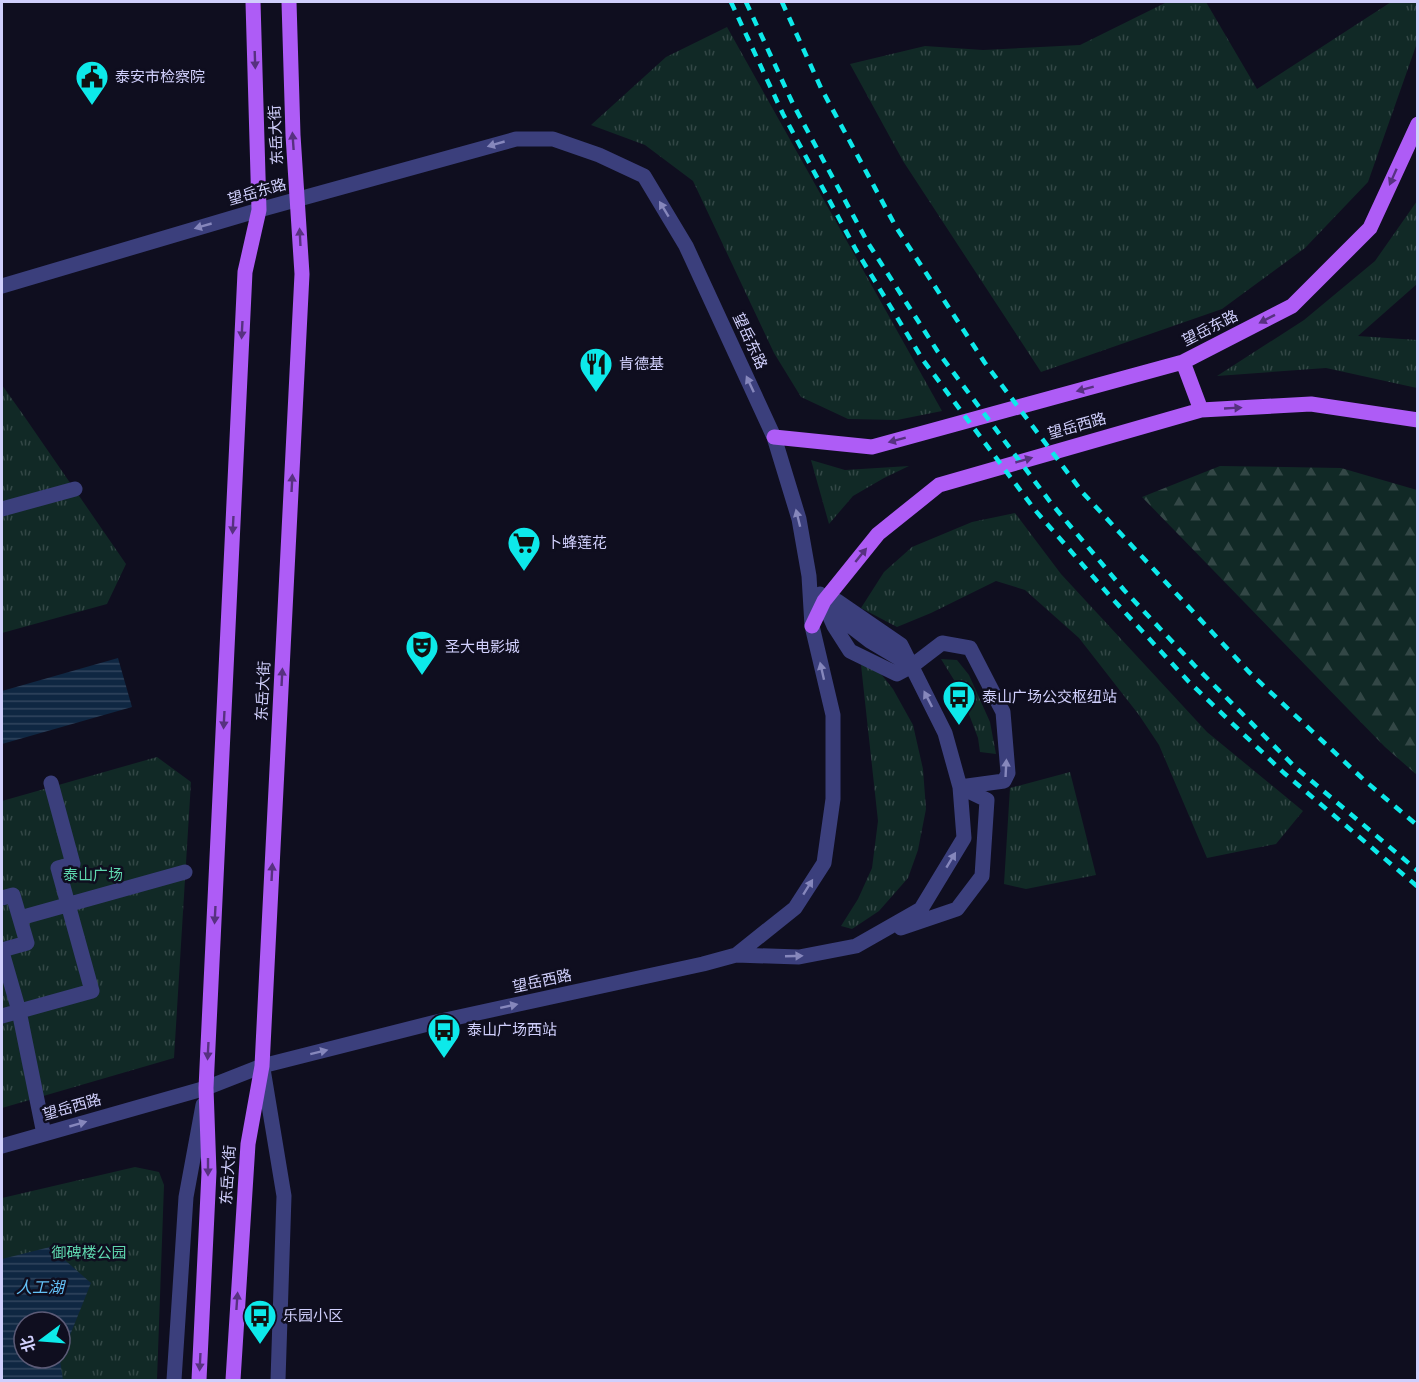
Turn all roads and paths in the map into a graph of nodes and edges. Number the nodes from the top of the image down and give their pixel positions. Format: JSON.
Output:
{"nodes":[{"id":1,"x":253,"y":2,"type":"edge"},
{"id":2,"x":288,"y":2,"type":"edge"},
{"id":3,"x":1418,"y":124,"type":"edge"},
{"id":4,"x":298,"y":200,"type":"junction"},
{"id":5,"x":259,"y":210,"type":"junction"},
{"id":6,"x":2,"y":286,"type":"edge"},
{"id":7,"x":1183,"y":362,"type":"junction"},
{"id":8,"x":1201,"y":410,"type":"junction"},
{"id":9,"x":1418,"y":420,"type":"edge"},
{"id":10,"x":774,"y":437,"type":"junction"},
{"id":11,"x":75,"y":489,"type":"dead end"},
{"id":12,"x":2,"y":509,"type":"edge"},
{"id":13,"x":809,"y":576,"type":"junction"},
{"id":14,"x":824,"y":601,"type":"junction"},
{"id":15,"x":812,"y":626,"type":"junction"},
{"id":16,"x":912,"y":666,"type":"junction"},
{"id":17,"x":51,"y":783,"type":"dead end"},
{"id":18,"x":960,"y":787,"type":"junction"},
{"id":19,"x":185,"y":872,"type":"dead end"},
{"id":20,"x":2,"y":898,"type":"edge"},
{"id":21,"x":68,"y":904,"type":"junction"},
{"id":22,"x":20,"y":918,"type":"junction"},
{"id":23,"x":870,"y":938,"type":"junction"},
{"id":24,"x":2,"y":951,"type":"edge"},
{"id":25,"x":736,"y":956,"type":"junction"},
{"id":26,"x":19,"y":1011,"type":"junction"},
{"id":27,"x":2,"y":1016,"type":"edge"},
{"id":28,"x":262,"y":1066,"type":"junction"},
{"id":29,"x":206,"y":1088,"type":"junction"},
{"id":30,"x":44,"y":1134,"type":"junction"},
{"id":31,"x":2,"y":1146,"type":"edge"},
{"id":32,"x":174,"y":1380,"type":"edge"},
{"id":33,"x":199,"y":1380,"type":"edge"},
{"id":34,"x":233,"y":1380,"type":"edge"},
{"id":35,"x":278,"y":1380,"type":"edge"}],
"edges":[{"from":1,"to":5,"type":"main road","name":"东岳大街","one_way":true},
{"from":4,"to":2,"type":"main road","name":"东岳大街","one_way":true},
{"from":3,"to":7,"type":"main road","name":"望岳东路","one_way":true},
{"from":4,"to":5,"type":"street","name":"望岳东路"},
{"from":10,"to":4,"type":"street","name":"望岳东路","one_way":true},
{"from":28,"to":4,"type":"main road","name":"东岳大街","one_way":true},
{"from":5,"to":6,"type":"street","name":"望岳东路","one_way":true},
{"from":5,"to":29,"type":"main road","name":"东岳大街","one_way":true},
{"from":7,"to":8,"type":"main road"},
{"from":7,"to":10,"type":"main road","name":"望岳东路","one_way":true},
{"from":8,"to":9,"type":"main road","name":"望岳西路","one_way":true},
{"from":14,"to":8,"type":"main road","name":"望岳西路","one_way":true},
{"from":13,"to":10,"type":"street","name":"望岳西路","one_way":true},
{"from":11,"to":12,"type":"street"},
{"from":13,"to":14,"type":"street"},
{"from":13,"to":15,"type":"street","name":"望岳西路"},
{"from":14,"to":15,"type":"main road","name":"望岳西路"},
{"from":14,"to":16,"type":"street"},
{"from":25,"to":15,"type":"street","name":"望岳西路","one_way":true},
{"from":18,"to":16,"type":"street","one_way":true},
{"from":18,"to":16,"type":"street","one_way":true},
{"from":17,"to":21,"type":"street"},
{"from":23,"to":18,"type":"street","one_way":true},
{"from":18,"to":23,"type":"street"},
{"from":19,"to":21,"type":"street"},
{"from":20,"to":22,"type":"street"},
{"from":21,"to":22,"type":"street"},
{"from":21,"to":26,"type":"street"},
{"from":22,"to":24,"type":"street"},
{"from":25,"to":23,"type":"street","one_way":true},
{"from":24,"to":26,"type":"street"},
{"from":28,"to":25,"type":"street","name":"望岳西路","one_way":true},
{"from":26,"to":27,"type":"street"},
{"from":26,"to":30,"type":"street"},
{"from":28,"to":29,"type":"street","name":"望岳西路"},
{"from":34,"to":28,"type":"main road","name":"东岳大街","one_way":true},
{"from":28,"to":35,"type":"street"},
{"from":30,"to":29,"type":"street","name":"望岳西路","one_way":true},
{"from":29,"to":32,"type":"street"},
{"from":29,"to":33,"type":"main road","name":"东岳大街","one_way":true},
{"from":30,"to":31,"type":"street","name":"望岳西路"}]}
